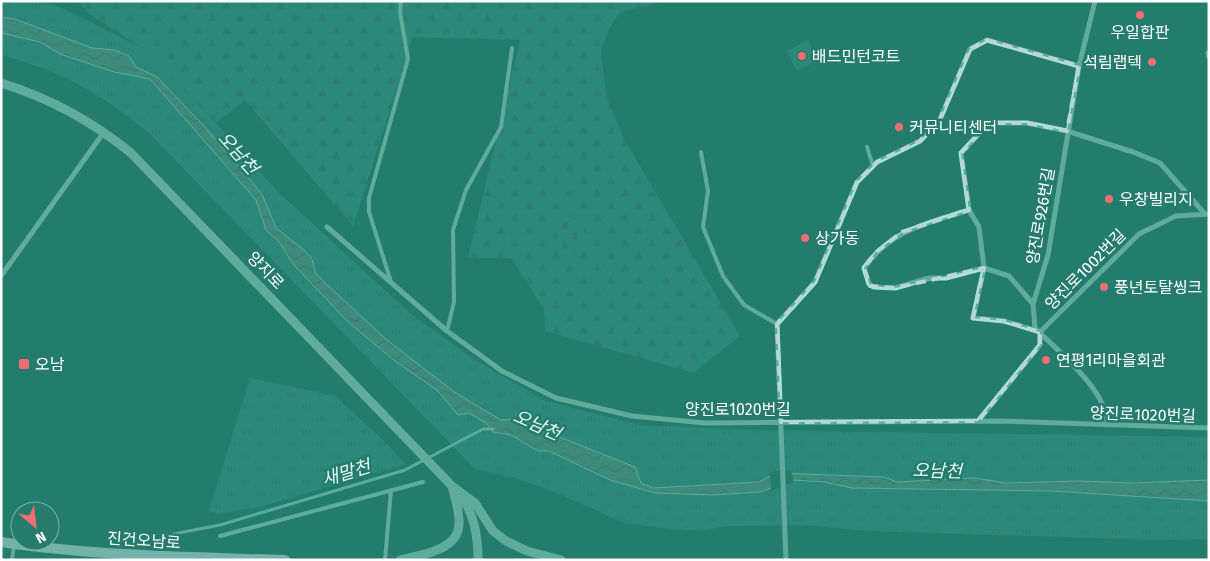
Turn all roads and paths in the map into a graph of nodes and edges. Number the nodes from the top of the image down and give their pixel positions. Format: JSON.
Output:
{"nodes":[{"id":1,"x":401,"y":1,"type":"edge"},
{"id":2,"x":1095,"y":1,"type":"edge"},
{"id":3,"x":512,"y":48,"type":"dead end"},
{"id":4,"x":1079,"y":66,"type":"junction"},
{"id":5,"x":1,"y":83,"type":"edge"},
{"id":6,"x":1067,"y":131,"type":"junction"},
{"id":7,"x":104,"y":132,"type":"junction"},
{"id":8,"x":867,"y":148,"type":"dead end"},
{"id":9,"x":701,"y":152,"type":"dead end"},
{"id":10,"x":873,"y":166,"type":"junction"},
{"id":11,"x":969,"y":210,"type":"junction"},
{"id":12,"x":1207,"y":214,"type":"edge"},
{"id":13,"x":327,"y":227,"type":"dead end"},
{"id":14,"x":984,"y":268,"type":"junction"},
{"id":15,"x":1,"y":276,"type":"edge"},
{"id":16,"x":391,"y":282,"type":"junction"},
{"id":17,"x":1033,"y":304,"type":"junction"},
{"id":18,"x":777,"y":324,"type":"junction"},
{"id":19,"x":447,"y":331,"type":"junction"},
{"id":20,"x":1040,"y":332,"type":"junction"},
{"id":21,"x":978,"y":421,"type":"junction"},
{"id":22,"x":781,"y":425,"type":"junction"},
{"id":23,"x":1108,"y":425,"type":"junction"},
{"id":24,"x":1209,"y":428,"type":"edge"},
{"id":25,"x":423,"y":482,"type":"dead end"},
{"id":26,"x":452,"y":486,"type":"junction"},
{"id":27,"x":390,"y":490,"type":"junction"},
{"id":28,"x":220,"y":536,"type":"dead end"},
{"id":29,"x":60,"y":549,"type":"edge"},
{"id":30,"x":285,"y":560,"type":"edge"},
{"id":31,"x":385,"y":560,"type":"edge"},
{"id":32,"x":400,"y":560,"type":"edge"},
{"id":33,"x":478,"y":560,"type":"edge"},
{"id":34,"x":561,"y":560,"type":"edge"},
{"id":35,"x":786,"y":560,"type":"edge"}],
"edges":[{"from":1,"to":16,"type":"lane"},
{"from":2,"to":4,"type":"street","name":"양진로926번길"},
{"from":3,"to":19,"type":"lane"},
{"from":4,"to":6,"type":"street","name":"양진로926번길"},
{"from":4,"to":10,"type":"street"},
{"from":5,"to":7,"type":"street","name":"양지로"},
{"from":6,"to":11,"type":"street"},
{"from":6,"to":12,"type":"street"},
{"from":6,"to":17,"type":"street","name":"양진로926번길"},
{"from":7,"to":15,"type":"street"},
{"from":7,"to":26,"type":"street","name":"양지로"},
{"from":8,"to":10,"type":"lane"},
{"from":9,"to":18,"type":"lane"},
{"from":10,"to":18,"type":"street"},
{"from":11,"to":14,"type":"street"},
{"from":11,"to":14,"type":"street"},
{"from":12,"to":20,"type":"street","name":"양진로1002번길"},
{"from":13,"to":16,"type":"street","name":"양진로1020번길"},
{"from":14,"to":17,"type":"street","name":"양진로926번길"},
{"from":14,"to":20,"type":"street","name":"양진로1002번길"},
{"from":16,"to":19,"type":"street","name":"양진로1020번길"},
{"from":17,"to":20,"type":"street","name":"양진로926번길"},
{"from":18,"to":22,"type":"street"},
{"from":19,"to":22,"type":"street","name":"양진로1020번길"},
{"from":20,"to":21,"type":"street","name":"양진로1002번길"},
{"from":20,"to":23,"type":"street","name":"양진로1002번길"},
{"from":21,"to":22,"type":"street","name":"양진로1020번길"},
{"from":21,"to":23,"type":"street","name":"양진로1020번길"},
{"from":22,"to":35,"type":"street"},
{"from":23,"to":24,"type":"street","name":"양진로1020번길"},
{"from":25,"to":27,"type":"lane"},
{"from":26,"to":32,"type":"street"},
{"from":26,"to":33,"type":"street"},
{"from":26,"to":34,"type":"street"},
{"from":27,"to":28,"type":"lane"},
{"from":27,"to":31,"type":"lane"},
{"from":29,"to":30,"type":"main road","name":"진건오남로"}]}
